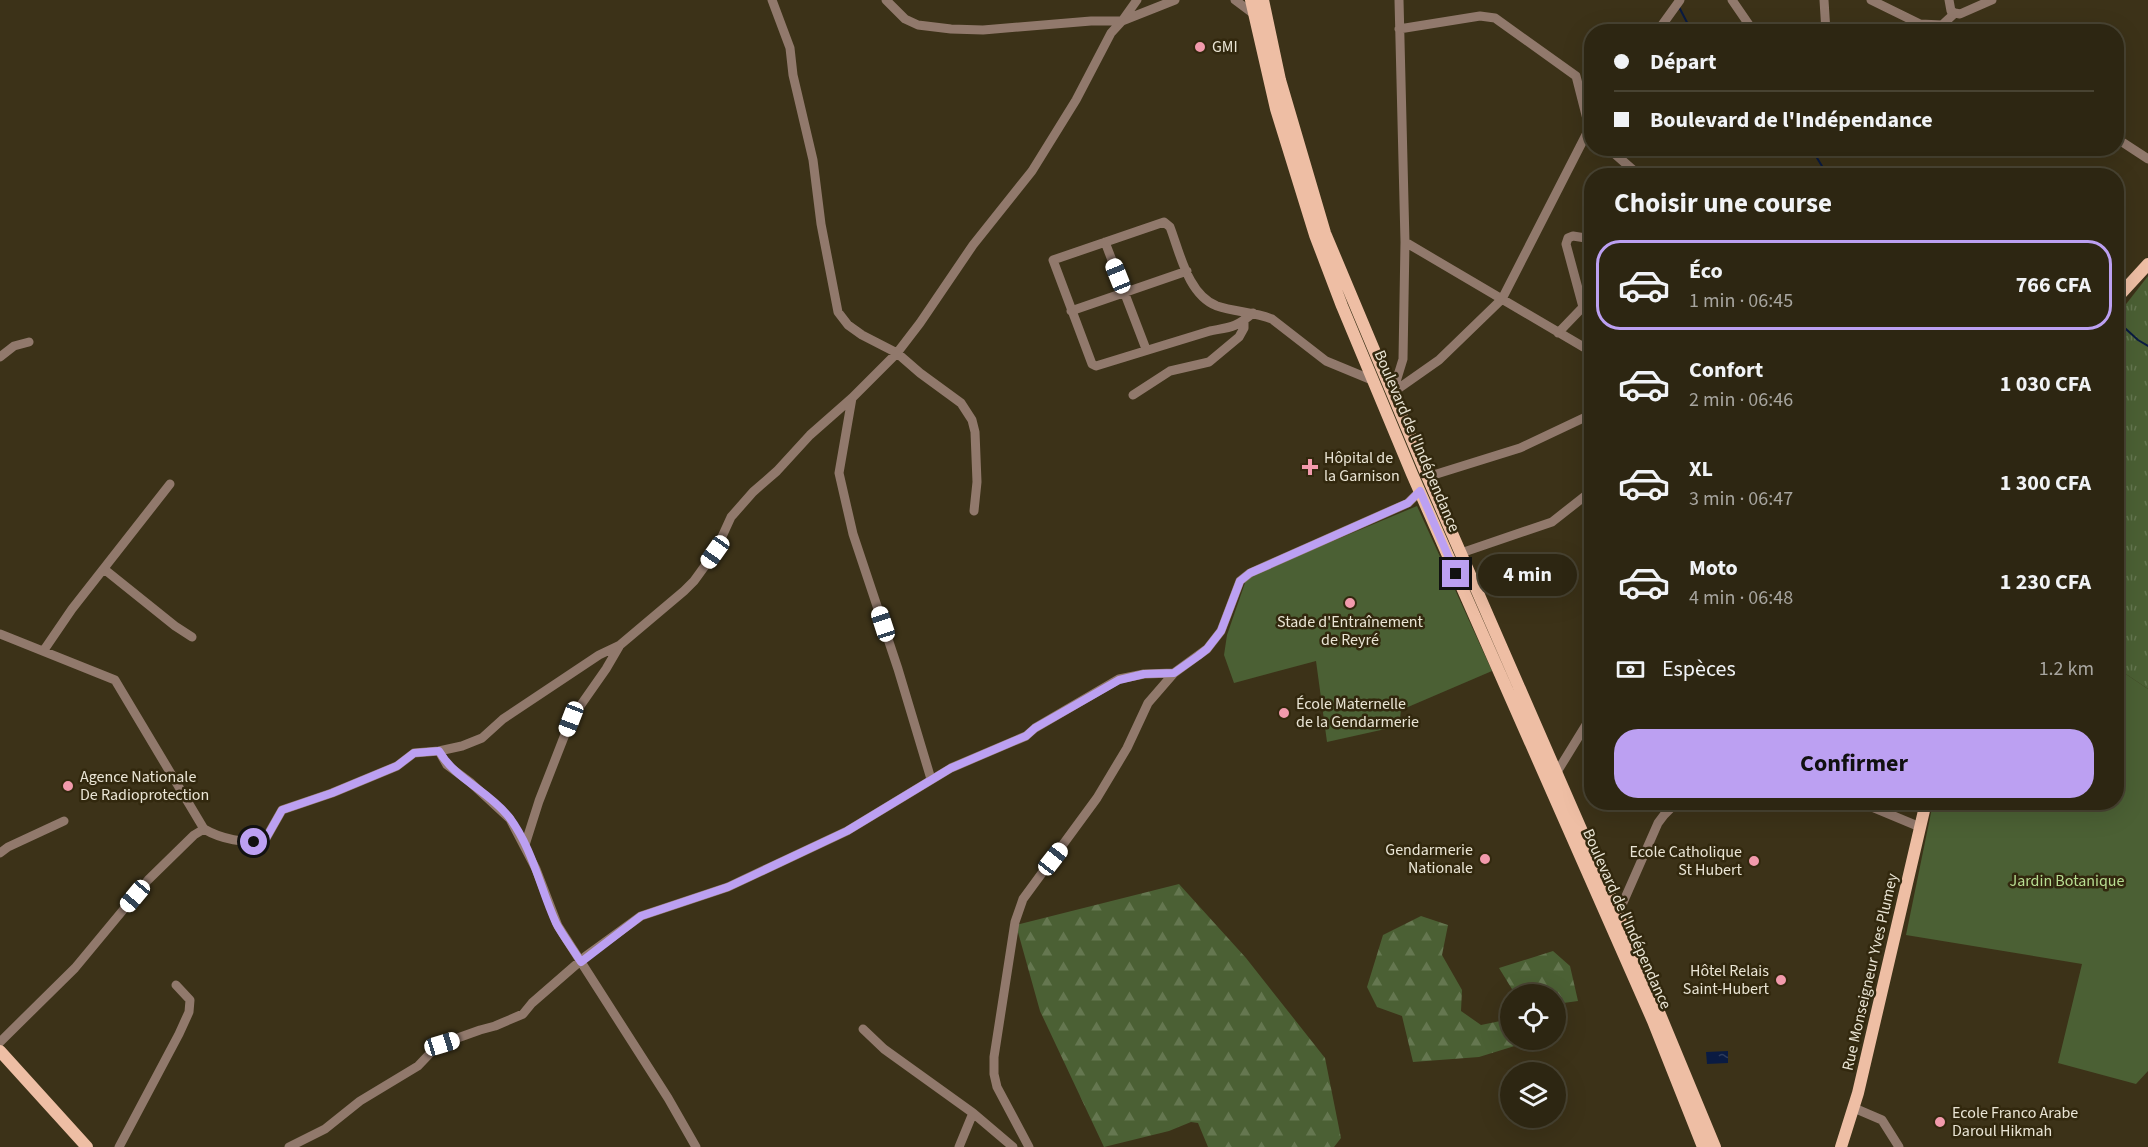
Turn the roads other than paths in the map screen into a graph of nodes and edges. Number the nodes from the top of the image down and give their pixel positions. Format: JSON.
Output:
{"nodes":[{"id":1,"x":772,"y":0,"type":"edge"},
{"id":2,"x":886,"y":0,"type":"edge"},
{"id":3,"x":1137,"y":0,"type":"edge"},
{"id":4,"x":1175,"y":0,"type":"edge"},
{"id":5,"x":1235,"y":0,"type":"edge"},
{"id":6,"x":1251,"y":0,"type":"edge"},
{"id":7,"x":1263,"y":0,"type":"edge"},
{"id":8,"x":1399,"y":0,"type":"edge"},
{"id":9,"x":1680,"y":0,"type":"edge"},
{"id":10,"x":1732,"y":0,"type":"edge"},
{"id":11,"x":1833,"y":0,"type":"edge"},
{"id":12,"x":1871,"y":0,"type":"edge"},
{"id":13,"x":1992,"y":0,"type":"edge"},
{"id":14,"x":1947,"y":1,"type":"edge"},
{"id":15,"x":1824,"y":3,"type":"edge"},
{"id":16,"x":1955,"y":13,"type":"junction"},
{"id":17,"x":1255,"y":15,"type":"junction"},
{"id":18,"x":1122,"y":21,"type":"junction"},
{"id":19,"x":1664,"y":24,"type":"edge"},
{"id":20,"x":1748,"y":24,"type":"edge"},
{"id":21,"x":1825,"y":24,"type":"edge"},
{"id":22,"x":1920,"y":24,"type":"edge"},
{"id":23,"x":1943,"y":24,"type":"edge"},
{"id":24,"x":1399,"y":29,"type":"junction"},
{"id":25,"x":1584,"y":103,"type":"edge"},
{"id":26,"x":1584,"y":140,"type":"edge"},
{"id":27,"x":2124,"y":143,"type":"edge"},
{"id":28,"x":1617,"y":156,"type":"edge"},
{"id":29,"x":2148,"y":159,"type":"edge"},
{"id":30,"x":1628,"y":166,"type":"joint"},
{"id":31,"x":1630,"y":168,"type":"edge"},
{"id":32,"x":1584,"y":238,"type":"edge"},
{"id":33,"x":1105,"y":242,"type":"junction"},
{"id":34,"x":1405,"y":242,"type":"junction"},
{"id":35,"x":2148,"y":264,"type":"edge"},
{"id":36,"x":1187,"y":271,"type":"junction"},
{"id":37,"x":2124,"y":290,"type":"edge"},
{"id":38,"x":1125,"y":293,"type":"junction"},
{"id":39,"x":1502,"y":299,"type":"junction"},
{"id":40,"x":1071,"y":311,"type":"junction"},
{"id":41,"x":1252,"y":314,"type":"junction"},
{"id":42,"x":1244,"y":321,"type":"junction"},
{"id":43,"x":1558,"y":333,"type":"junction"},
{"id":44,"x":29,"y":342,"type":"dead end"},
{"id":45,"x":1584,"y":348,"type":"edge"},
{"id":46,"x":1146,"y":349,"type":"junction"},
{"id":47,"x":897,"y":353,"type":"junction"},
{"id":48,"x":0,"y":357,"type":"edge"},
{"id":49,"x":1372,"y":380,"type":"junction"},
{"id":50,"x":1391,"y":391,"type":"junction"},
{"id":51,"x":1133,"y":396,"type":"dead end"},
{"id":52,"x":852,"y":398,"type":"junction"},
{"id":53,"x":1584,"y":418,"type":"edge"},
{"id":54,"x":1427,"y":477,"type":"junction"},
{"id":55,"x":170,"y":484,"type":"dead end"},
{"id":56,"x":1420,"y":491,"type":"junction"},
{"id":57,"x":1584,"y":496,"type":"edge"},
{"id":58,"x":974,"y":511,"type":"dead end"},
{"id":59,"x":1461,"y":554,"type":"junction"},
{"id":60,"x":104,"y":569,"type":"junction"},
{"id":61,"x":0,"y":634,"type":"edge"},
{"id":62,"x":192,"y":638,"type":"dead end"},
{"id":63,"x":620,"y":645,"type":"junction"},
{"id":64,"x":44,"y":650,"type":"junction"},
{"id":65,"x":1174,"y":673,"type":"junction"},
{"id":66,"x":1584,"y":728,"type":"edge"},
{"id":67,"x":439,"y":751,"type":"junction"},
{"id":68,"x":1557,"y":772,"type":"junction"},
{"id":69,"x":931,"y":779,"type":"junction"},
{"id":70,"x":1669,"y":810,"type":"edge"},
{"id":71,"x":1880,"y":810,"type":"edge"},
{"id":72,"x":1924,"y":810,"type":"edge"},
{"id":73,"x":64,"y":821,"type":"dead end"},
{"id":74,"x":1920,"y":826,"type":"junction"},
{"id":75,"x":204,"y":829,"type":"junction"},
{"id":76,"x":525,"y":845,"type":"junction"},
{"id":77,"x":0,"y":853,"type":"edge"},
{"id":78,"x":1618,"y":914,"type":"junction"},
{"id":79,"x":581,"y":962,"type":"junction"},
{"id":80,"x":176,"y":985,"type":"dead end"},
{"id":81,"x":862,"y":1029,"type":"dead end"},
{"id":82,"x":0,"y":1042,"type":"edge"},
{"id":83,"x":0,"y":1051,"type":"edge"},
{"id":84,"x":1854,"y":1108,"type":"junction"},
{"id":85,"x":973,"y":1113,"type":"junction"},
{"id":86,"x":87,"y":1147,"type":"edge"},
{"id":87,"x":119,"y":1147,"type":"edge"},
{"id":88,"x":289,"y":1147,"type":"edge"},
{"id":89,"x":696,"y":1147,"type":"edge"},
{"id":90,"x":959,"y":1147,"type":"edge"},
{"id":91,"x":1013,"y":1147,"type":"edge"},
{"id":92,"x":1029,"y":1147,"type":"edge"},
{"id":93,"x":1703,"y":1147,"type":"edge"},
{"id":94,"x":1715,"y":1147,"type":"edge"},
{"id":95,"x":1841,"y":1147,"type":"edge"},
{"id":96,"x":1899,"y":1147,"type":"edge"}],
"edges":[{"from":1,"to":47,"type":"street"},
{"from":2,"to":18,"type":"street"},
{"from":3,"to":18,"type":"street"},
{"from":4,"to":18,"type":"street"},
{"from":5,"to":17,"type":"street"},
{"from":6,"to":17,"type":"main road","name":"Boulevard de l'Indépendance"},
{"from":7,"to":50,"type":"main road","name":"Boulevard de l'Indépendance"},
{"from":8,"to":24,"type":"street"},
{"from":9,"to":19,"type":"street"},
{"from":10,"to":20,"type":"street"},
{"from":11,"to":15,"type":"street"},
{"from":12,"to":22,"type":"street"},
{"from":13,"to":16,"type":"street"},
{"from":14,"to":16,"type":"street"},
{"from":15,"to":21,"type":"street"},
{"from":16,"to":23,"type":"street"},
{"from":17,"to":49,"type":"main road","name":"Boulevard de l'Indépendance"},
{"from":18,"to":47,"type":"street"},
{"from":24,"to":25,"type":"street"},
{"from":24,"to":34,"type":"street"},
{"from":26,"to":39,"type":"street"},
{"from":27,"to":29,"type":"street"},
{"from":28,"to":30,"type":"street"},
{"from":30,"to":31,"type":"street"},
{"from":32,"to":43,"type":"street"},
{"from":33,"to":36,"type":"street"},
{"from":33,"to":38,"type":"street"},
{"from":33,"to":40,"type":"street"},
{"from":34,"to":39,"type":"street"},
{"from":34,"to":50,"type":"street"},
{"from":35,"to":37,"type":"main road"},
{"from":36,"to":38,"type":"street"},
{"from":36,"to":41,"type":"street"},
{"from":38,"to":40,"type":"street"},
{"from":38,"to":46,"type":"street"},
{"from":39,"to":43,"type":"street"},
{"from":39,"to":50,"type":"street"},
{"from":40,"to":46,"type":"street"},
{"from":41,"to":42,"type":"street"},
{"from":41,"to":49,"type":"street"},
{"from":42,"to":46,"type":"street"},
{"from":42,"to":51,"type":"street"},
{"from":43,"to":45,"type":"street"},
{"from":44,"to":48,"type":"street"},
{"from":47,"to":52,"type":"street"},
{"from":47,"to":58,"type":"street"},
{"from":49,"to":56,"type":"main road","name":"Boulevard de l'Indépendance"},
{"from":50,"to":54,"type":"main road","name":"Boulevard de l'Indépendance"},
{"from":52,"to":63,"type":"street"},
{"from":52,"to":69,"type":"street"},
{"from":53,"to":54,"type":"street"},
{"from":54,"to":59,"type":"main road","name":"Boulevard de l'Indépendance"},
{"from":55,"to":60,"type":"street"},
{"from":56,"to":65,"type":"street"},
{"from":56,"to":93,"type":"main road","name":"Boulevard de l'Indépendance"},
{"from":57,"to":59,"type":"street"},
{"from":59,"to":68,"type":"main road","name":"Boulevard de l'Indépendance"},
{"from":60,"to":62,"type":"street"},
{"from":60,"to":64,"type":"street"},
{"from":61,"to":64,"type":"street"},
{"from":63,"to":67,"type":"street"},
{"from":63,"to":76,"type":"street"},
{"from":64,"to":75,"type":"street"},
{"from":65,"to":69,"type":"street"},
{"from":65,"to":92,"type":"street"},
{"from":66,"to":68,"type":"street"},
{"from":67,"to":75,"type":"street"},
{"from":67,"to":76,"type":"street"},
{"from":68,"to":78,"type":"main road","name":"Boulevard de l'Indépendance"},
{"from":69,"to":79,"type":"street"},
{"from":70,"to":78,"type":"street"},
{"from":71,"to":74,"type":"street"},
{"from":72,"to":74,"type":"main road","name":"Rue Monseigneur Yves Plumey"},
{"from":73,"to":77,"type":"street"},
{"from":74,"to":84,"type":"main road","name":"Rue Monseigneur Yves Plumey"},
{"from":75,"to":82,"type":"street"},
{"from":76,"to":79,"type":"street"},
{"from":78,"to":94,"type":"main road","name":"Boulevard de l'Indépendance"},
{"from":79,"to":88,"type":"street"},
{"from":79,"to":89,"type":"street"},
{"from":80,"to":87,"type":"street"},
{"from":81,"to":85,"type":"street"},
{"from":83,"to":86,"type":"main road"},
{"from":84,"to":95,"type":"main road","name":"Rue Monseigneur Yves Plumey"},
{"from":84,"to":96,"type":"street"},
{"from":85,"to":90,"type":"street"},
{"from":85,"to":91,"type":"street"}]}
